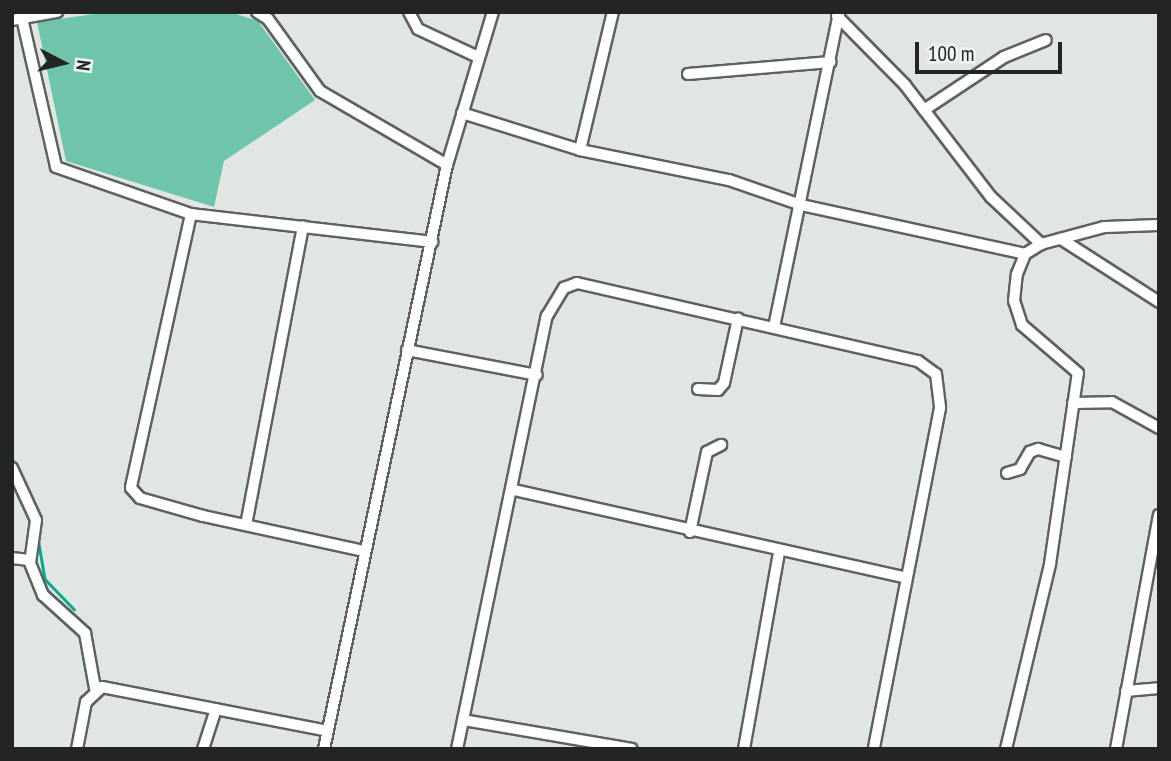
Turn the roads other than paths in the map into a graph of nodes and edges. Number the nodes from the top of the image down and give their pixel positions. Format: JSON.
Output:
{"nodes":[{"id":1,"x":57,"y":12,"type":"edge"},
{"id":2,"x":257,"y":12,"type":"edge"},
{"id":3,"x":409,"y":12,"type":"edge"},
{"id":4,"x":493,"y":12,"type":"edge"},
{"id":5,"x":614,"y":12,"type":"edge"},
{"id":6,"x":838,"y":15,"type":"edge"},
{"id":7,"x":17,"y":19,"type":"edge"},
{"id":8,"x":1046,"y":40,"type":"dead end"},
{"id":9,"x":478,"y":57,"type":"junction"},
{"id":10,"x":830,"y":61,"type":"junction"},
{"id":11,"x":688,"y":74,"type":"dead end"},
{"id":12,"x":924,"y":110,"type":"junction"},
{"id":13,"x":462,"y":113,"type":"junction"},
{"id":14,"x":580,"y":150,"type":"junction"},
{"id":15,"x":447,"y":164,"type":"junction"},
{"id":16,"x":802,"y":205,"type":"junction"},
{"id":17,"x":191,"y":214,"type":"junction"},
{"id":18,"x":1159,"y":225,"type":"edge"},
{"id":19,"x":303,"y":226,"type":"junction"},
{"id":20,"x":1061,"y":239,"type":"junction"},
{"id":21,"x":432,"y":242,"type":"junction"},
{"id":22,"x":1041,"y":244,"type":"junction"},
{"id":23,"x":1026,"y":254,"type":"junction"},
{"id":24,"x":1159,"y":302,"type":"edge"},
{"id":25,"x":738,"y":318,"type":"junction"},
{"id":26,"x":774,"y":327,"type":"junction"},
{"id":27,"x":407,"y":350,"type":"junction"},
{"id":28,"x":537,"y":375,"type":"junction"},
{"id":29,"x":698,"y":389,"type":"dead end"},
{"id":30,"x":1073,"y":402,"type":"junction"},
{"id":31,"x":1159,"y":428,"type":"edge"},
{"id":32,"x":721,"y":444,"type":"dead end"},
{"id":33,"x":1066,"y":457,"type":"junction"},
{"id":34,"x":12,"y":468,"type":"edge"},
{"id":35,"x":1007,"y":473,"type":"dead end"},
{"id":36,"x":514,"y":490,"type":"junction"},
{"id":37,"x":1159,"y":514,"type":"edge"},
{"id":38,"x":246,"y":525,"type":"junction"},
{"id":39,"x":690,"y":533,"type":"junction"},
{"id":40,"x":363,"y":551,"type":"junction"},
{"id":41,"x":779,"y":552,"type":"junction"},
{"id":42,"x":12,"y":558,"type":"edge"},
{"id":43,"x":29,"y":559,"type":"junction"},
{"id":44,"x":904,"y":577,"type":"junction"},
{"id":45,"x":95,"y":688,"type":"junction"},
{"id":46,"x":1159,"y":688,"type":"edge"},
{"id":47,"x":1126,"y":691,"type":"junction"},
{"id":48,"x":216,"y":709,"type":"junction"},
{"id":49,"x":463,"y":720,"type":"junction"},
{"id":50,"x":328,"y":731,"type":"junction"},
{"id":51,"x":77,"y":749,"type":"edge"},
{"id":52,"x":203,"y":749,"type":"edge"},
{"id":53,"x":324,"y":749,"type":"edge"},
{"id":54,"x":457,"y":749,"type":"edge"},
{"id":55,"x":632,"y":749,"type":"edge"},
{"id":56,"x":744,"y":749,"type":"edge"},
{"id":57,"x":874,"y":749,"type":"edge"},
{"id":58,"x":1006,"y":749,"type":"edge"},
{"id":59,"x":1116,"y":749,"type":"edge"}],
"edges":[{"from":1,"to":7,"type":"street"},
{"from":2,"to":15,"type":"street"},
{"from":3,"to":9,"type":"street"},
{"from":4,"to":9,"type":"street"},
{"from":5,"to":14,"type":"street"},
{"from":6,"to":10,"type":"street"},
{"from":6,"to":12,"type":"street"},
{"from":7,"to":17,"type":"street"},
{"from":8,"to":12,"type":"street"},
{"from":9,"to":13,"type":"street"},
{"from":10,"to":11,"type":"street"},
{"from":10,"to":16,"type":"street"},
{"from":12,"to":22,"type":"street"},
{"from":13,"to":14,"type":"street"},
{"from":13,"to":15,"type":"street"},
{"from":14,"to":16,"type":"street"},
{"from":15,"to":21,"type":"street"},
{"from":16,"to":23,"type":"street"},
{"from":16,"to":26,"type":"street"},
{"from":17,"to":19,"type":"street"},
{"from":17,"to":38,"type":"street"},
{"from":18,"to":20,"type":"street"},
{"from":19,"to":21,"type":"street"},
{"from":19,"to":38,"type":"street"},
{"from":20,"to":22,"type":"street"},
{"from":20,"to":24,"type":"street"},
{"from":21,"to":27,"type":"street"},
{"from":22,"to":23,"type":"street"},
{"from":23,"to":30,"type":"street"},
{"from":25,"to":26,"type":"street"},
{"from":25,"to":28,"type":"street"},
{"from":25,"to":29,"type":"street"},
{"from":26,"to":44,"type":"street"},
{"from":27,"to":28,"type":"street"},
{"from":27,"to":40,"type":"street"},
{"from":28,"to":36,"type":"street"},
{"from":30,"to":31,"type":"street"},
{"from":30,"to":33,"type":"street"},
{"from":32,"to":39,"type":"street"},
{"from":33,"to":35,"type":"street"},
{"from":33,"to":58,"type":"street"},
{"from":34,"to":43,"type":"street"},
{"from":36,"to":39,"type":"street"},
{"from":36,"to":49,"type":"street"},
{"from":37,"to":47,"type":"street"},
{"from":38,"to":40,"type":"street"},
{"from":39,"to":41,"type":"street"},
{"from":40,"to":50,"type":"street"},
{"from":41,"to":44,"type":"street"},
{"from":41,"to":56,"type":"street"},
{"from":42,"to":43,"type":"street"},
{"from":43,"to":45,"type":"street"},
{"from":44,"to":57,"type":"street"},
{"from":45,"to":48,"type":"street"},
{"from":45,"to":51,"type":"street"},
{"from":46,"to":47,"type":"street"},
{"from":47,"to":59,"type":"street"},
{"from":48,"to":50,"type":"street"},
{"from":48,"to":52,"type":"street"},
{"from":49,"to":54,"type":"street"},
{"from":49,"to":55,"type":"street"},
{"from":50,"to":53,"type":"street"}]}
